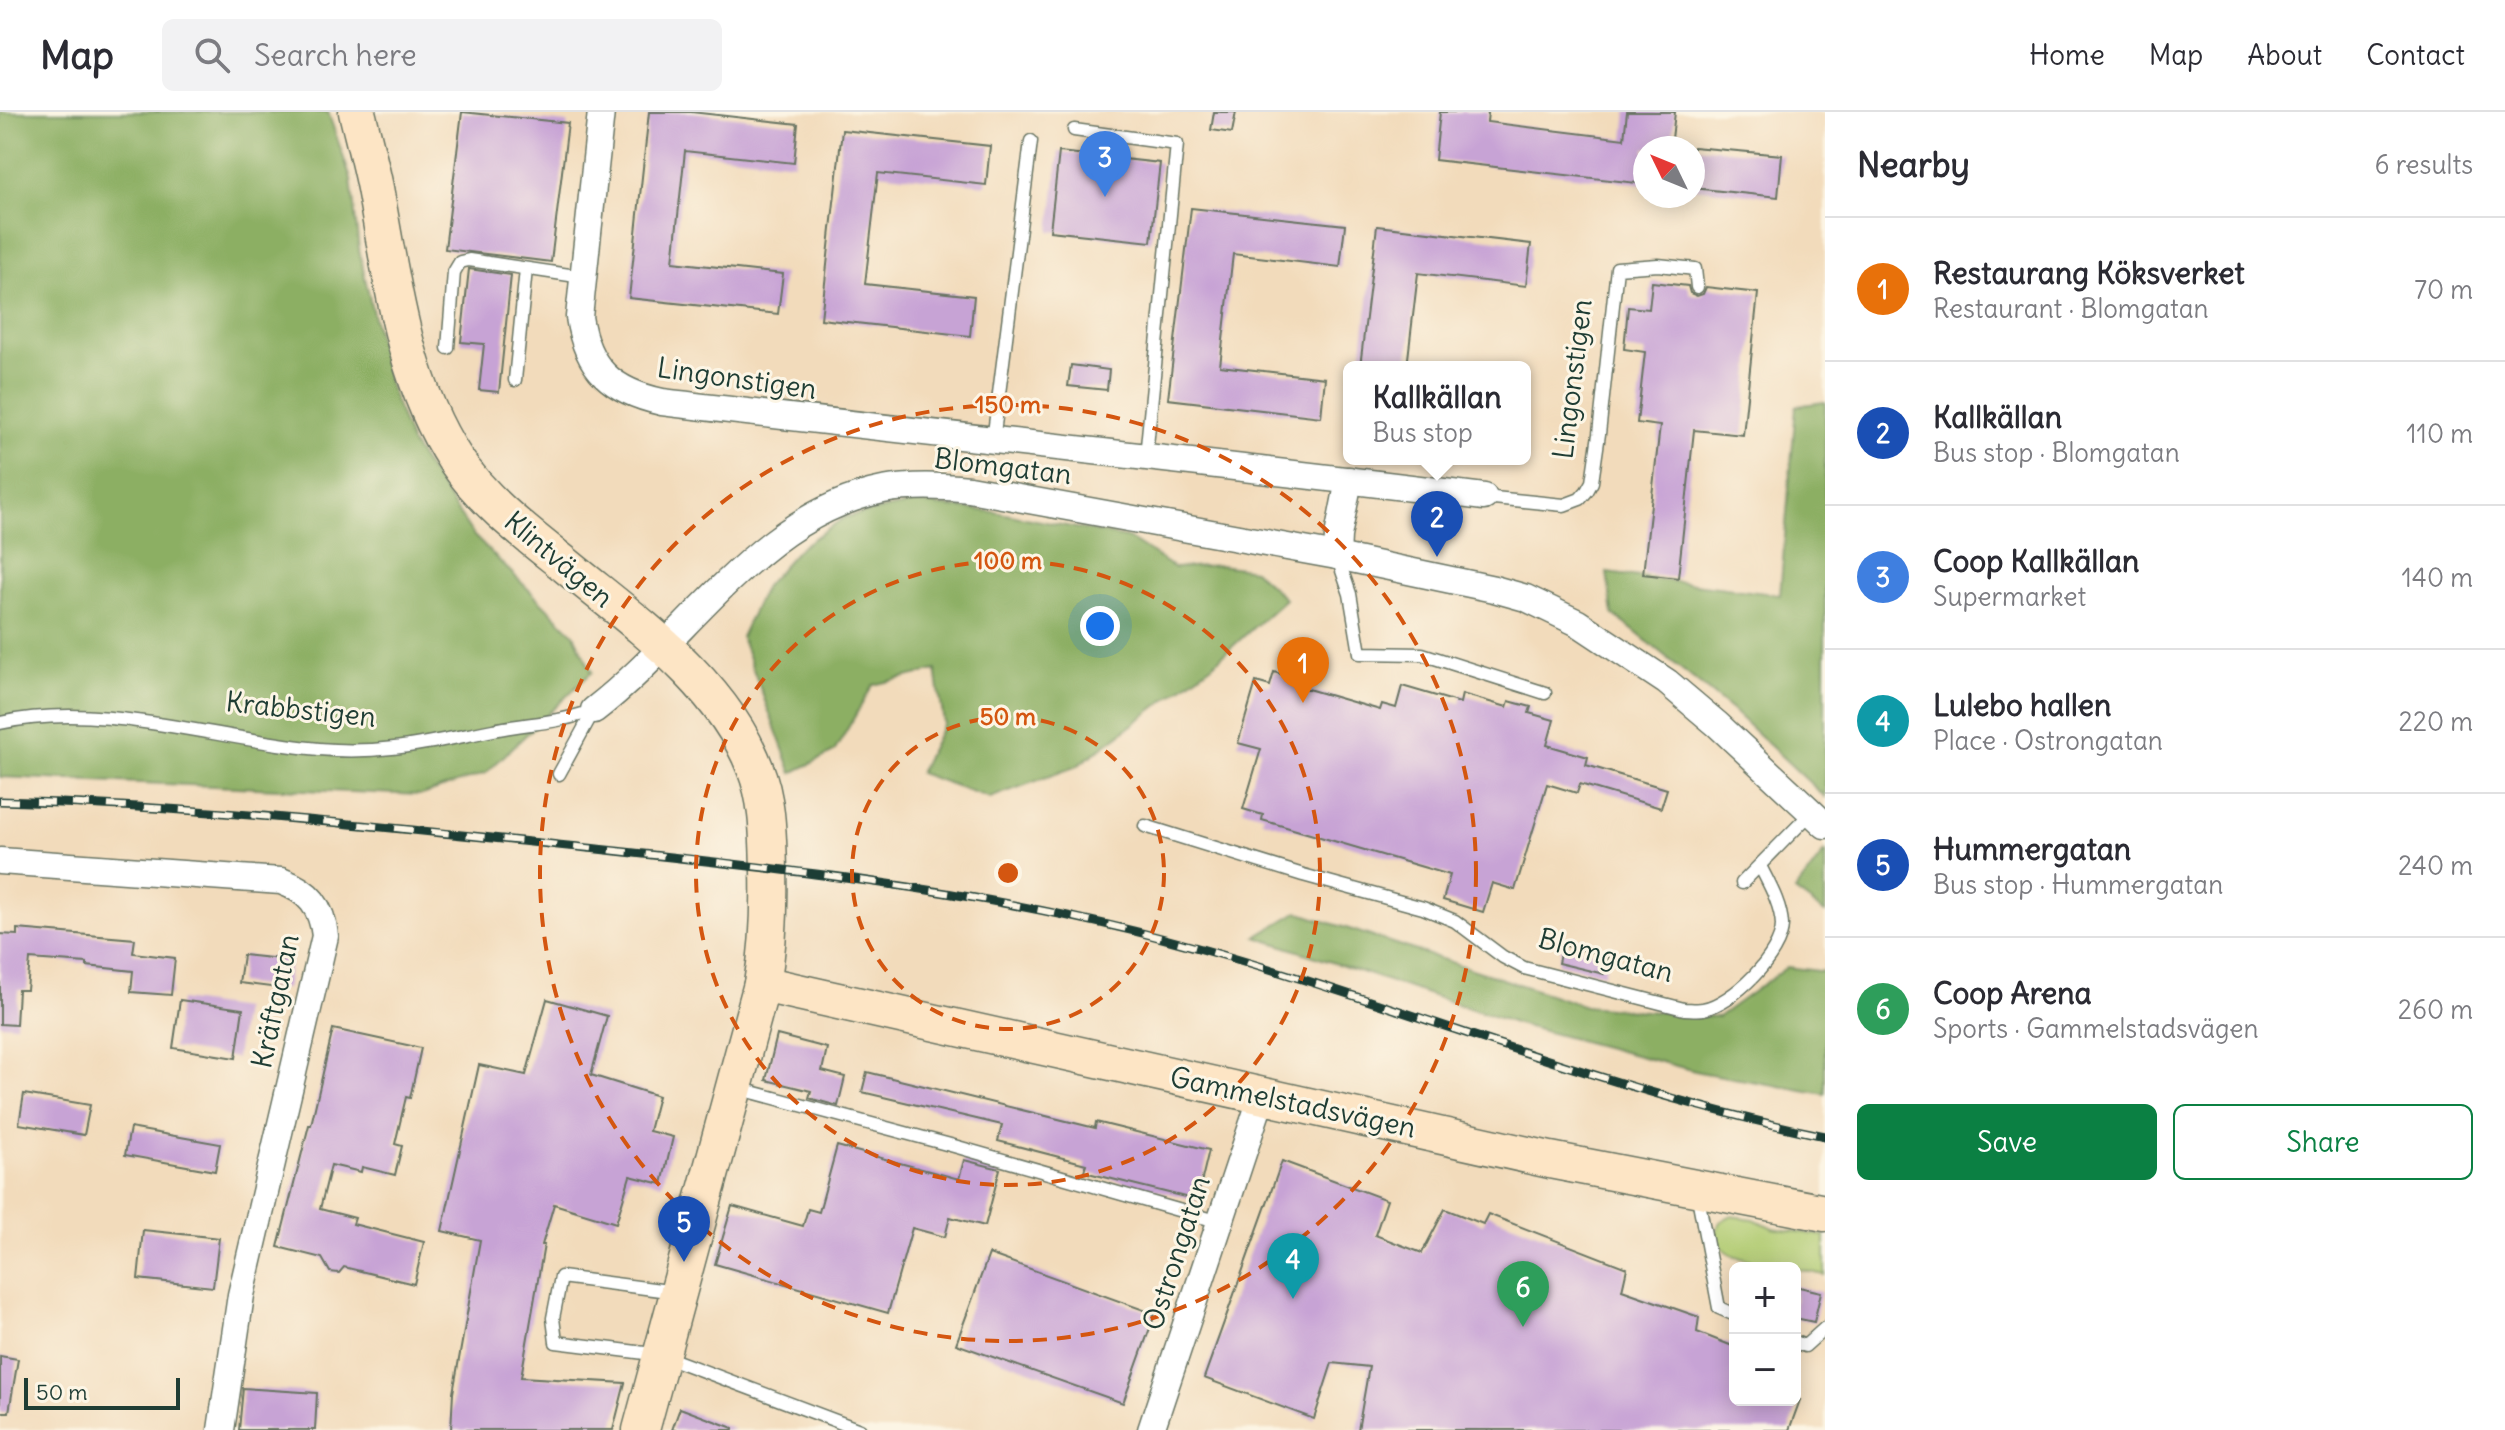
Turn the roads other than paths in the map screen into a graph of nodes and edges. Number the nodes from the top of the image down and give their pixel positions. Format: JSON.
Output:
{"nodes":[{"id":1,"x":357,"y":112,"type":"edge"},
{"id":2,"x":601,"y":112,"type":"edge"},
{"id":3,"x":1074,"y":130,"type":"dead end"},
{"id":4,"x":1031,"y":141,"type":"dead end"},
{"id":5,"x":526,"y":269,"type":"junction"},
{"id":6,"x":583,"y":277,"type":"junction"},
{"id":7,"x":1697,"y":287,"type":"dead end"},
{"id":8,"x":448,"y":348,"type":"dead end"},
{"id":9,"x":515,"y":380,"type":"dead end"},
{"id":10,"x":993,"y":441,"type":"junction"},
{"id":11,"x":1146,"y":456,"type":"junction"},
{"id":12,"x":1342,"y":474,"type":"junction"},
{"id":13,"x":1484,"y":497,"type":"joint"},
{"id":14,"x":1337,"y":556,"type":"junction"},
{"id":15,"x":664,"y":647,"type":"junction"},
{"id":16,"x":1545,"y":693,"type":"dead end"},
{"id":17,"x":594,"y":710,"type":"junction"},
{"id":18,"x":0,"y":723,"type":"edge"},
{"id":19,"x":559,"y":774,"type":"dead end"},
{"id":20,"x":1818,"y":819,"type":"edge"},
{"id":21,"x":1145,"y":826,"type":"dead end"},
{"id":22,"x":0,"y":861,"type":"edge"},
{"id":23,"x":1760,"y":866,"type":"junction"},
{"id":24,"x":1742,"y":883,"type":"dead end"},
{"id":25,"x":762,"y":984,"type":"junction"},
{"id":26,"x":735,"y":1088,"type":"junction"},
{"id":27,"x":1262,"y":1096,"type":"junction"},
{"id":28,"x":1696,"y":1189,"type":"junction"},
{"id":29,"x":1825,"y":1213,"type":"edge"},
{"id":30,"x":1220,"y":1222,"type":"junction"},
{"id":31,"x":679,"y":1292,"type":"junction"},
{"id":32,"x":1729,"y":1312,"type":"edge"},
{"id":33,"x":1825,"y":1328,"type":"edge"},
{"id":34,"x":1801,"y":1344,"type":"edge"},
{"id":35,"x":661,"y":1355,"type":"junction"},
{"id":36,"x":221,"y":1430,"type":"edge"},
{"id":37,"x":641,"y":1430,"type":"edge"},
{"id":38,"x":860,"y":1430,"type":"edge"},
{"id":39,"x":1151,"y":1430,"type":"edge"}],
"edges":[{"from":1,"to":15,"type":"street","name":"Klintvägen"},
{"from":2,"to":6,"type":"street","name":"Lingonstigen"},
{"from":3,"to":11,"type":"lane"},
{"from":4,"to":10,"type":"lane"},
{"from":5,"to":6,"type":"lane"},
{"from":5,"to":8,"type":"lane"},
{"from":5,"to":9,"type":"lane"},
{"from":6,"to":10,"type":"street","name":"Lingonstigen"},
{"from":7,"to":13,"type":"lane","name":"Lingonstigen"},
{"from":10,"to":11,"type":"street","name":"Lingonstigen"},
{"from":11,"to":12,"type":"street","name":"Lingonstigen"},
{"from":12,"to":13,"type":"street","name":"Lingonstigen"},
{"from":12,"to":14,"type":"street"},
{"from":14,"to":15,"type":"street","name":"Blomgatan"},
{"from":14,"to":16,"type":"lane"},
{"from":14,"to":20,"type":"street","name":"Blomgatan"},
{"from":15,"to":17,"type":"street","name":"Krabbstigen"},
{"from":15,"to":25,"type":"street","name":"Klintvägen"},
{"from":17,"to":18,"type":"lane","name":"Krabbstigen"},
{"from":17,"to":19,"type":"lane"},
{"from":20,"to":23,"type":"lane","name":"Blomgatan"},
{"from":21,"to":23,"type":"lane","name":"Blomgatan"},
{"from":22,"to":36,"type":"street","name":"Kräftgatan"},
{"from":23,"to":24,"type":"lane","name":"Blomgatan"},
{"from":25,"to":26,"type":"street","name":"Klintvägen"},
{"from":25,"to":27,"type":"street","name":"Gammelstadsvägen"},
{"from":26,"to":30,"type":"lane"},
{"from":26,"to":31,"type":"street","name":"Klintvägen"},
{"from":27,"to":28,"type":"street","name":"Gammelstadsvägen"},
{"from":27,"to":30,"type":"street","name":"Ostrongatan"},
{"from":28,"to":29,"type":"street","name":"Gammelstadsvägen"},
{"from":28,"to":32,"type":"lane"},
{"from":30,"to":39,"type":"street","name":"Ostrongatan"},
{"from":31,"to":35,"type":"street","name":"Klintvägen"},
{"from":31,"to":35,"type":"lane"},
{"from":33,"to":34,"type":"lane"},
{"from":35,"to":37,"type":"street","name":"Klintvägen"},
{"from":35,"to":38,"type":"lane"}]}
